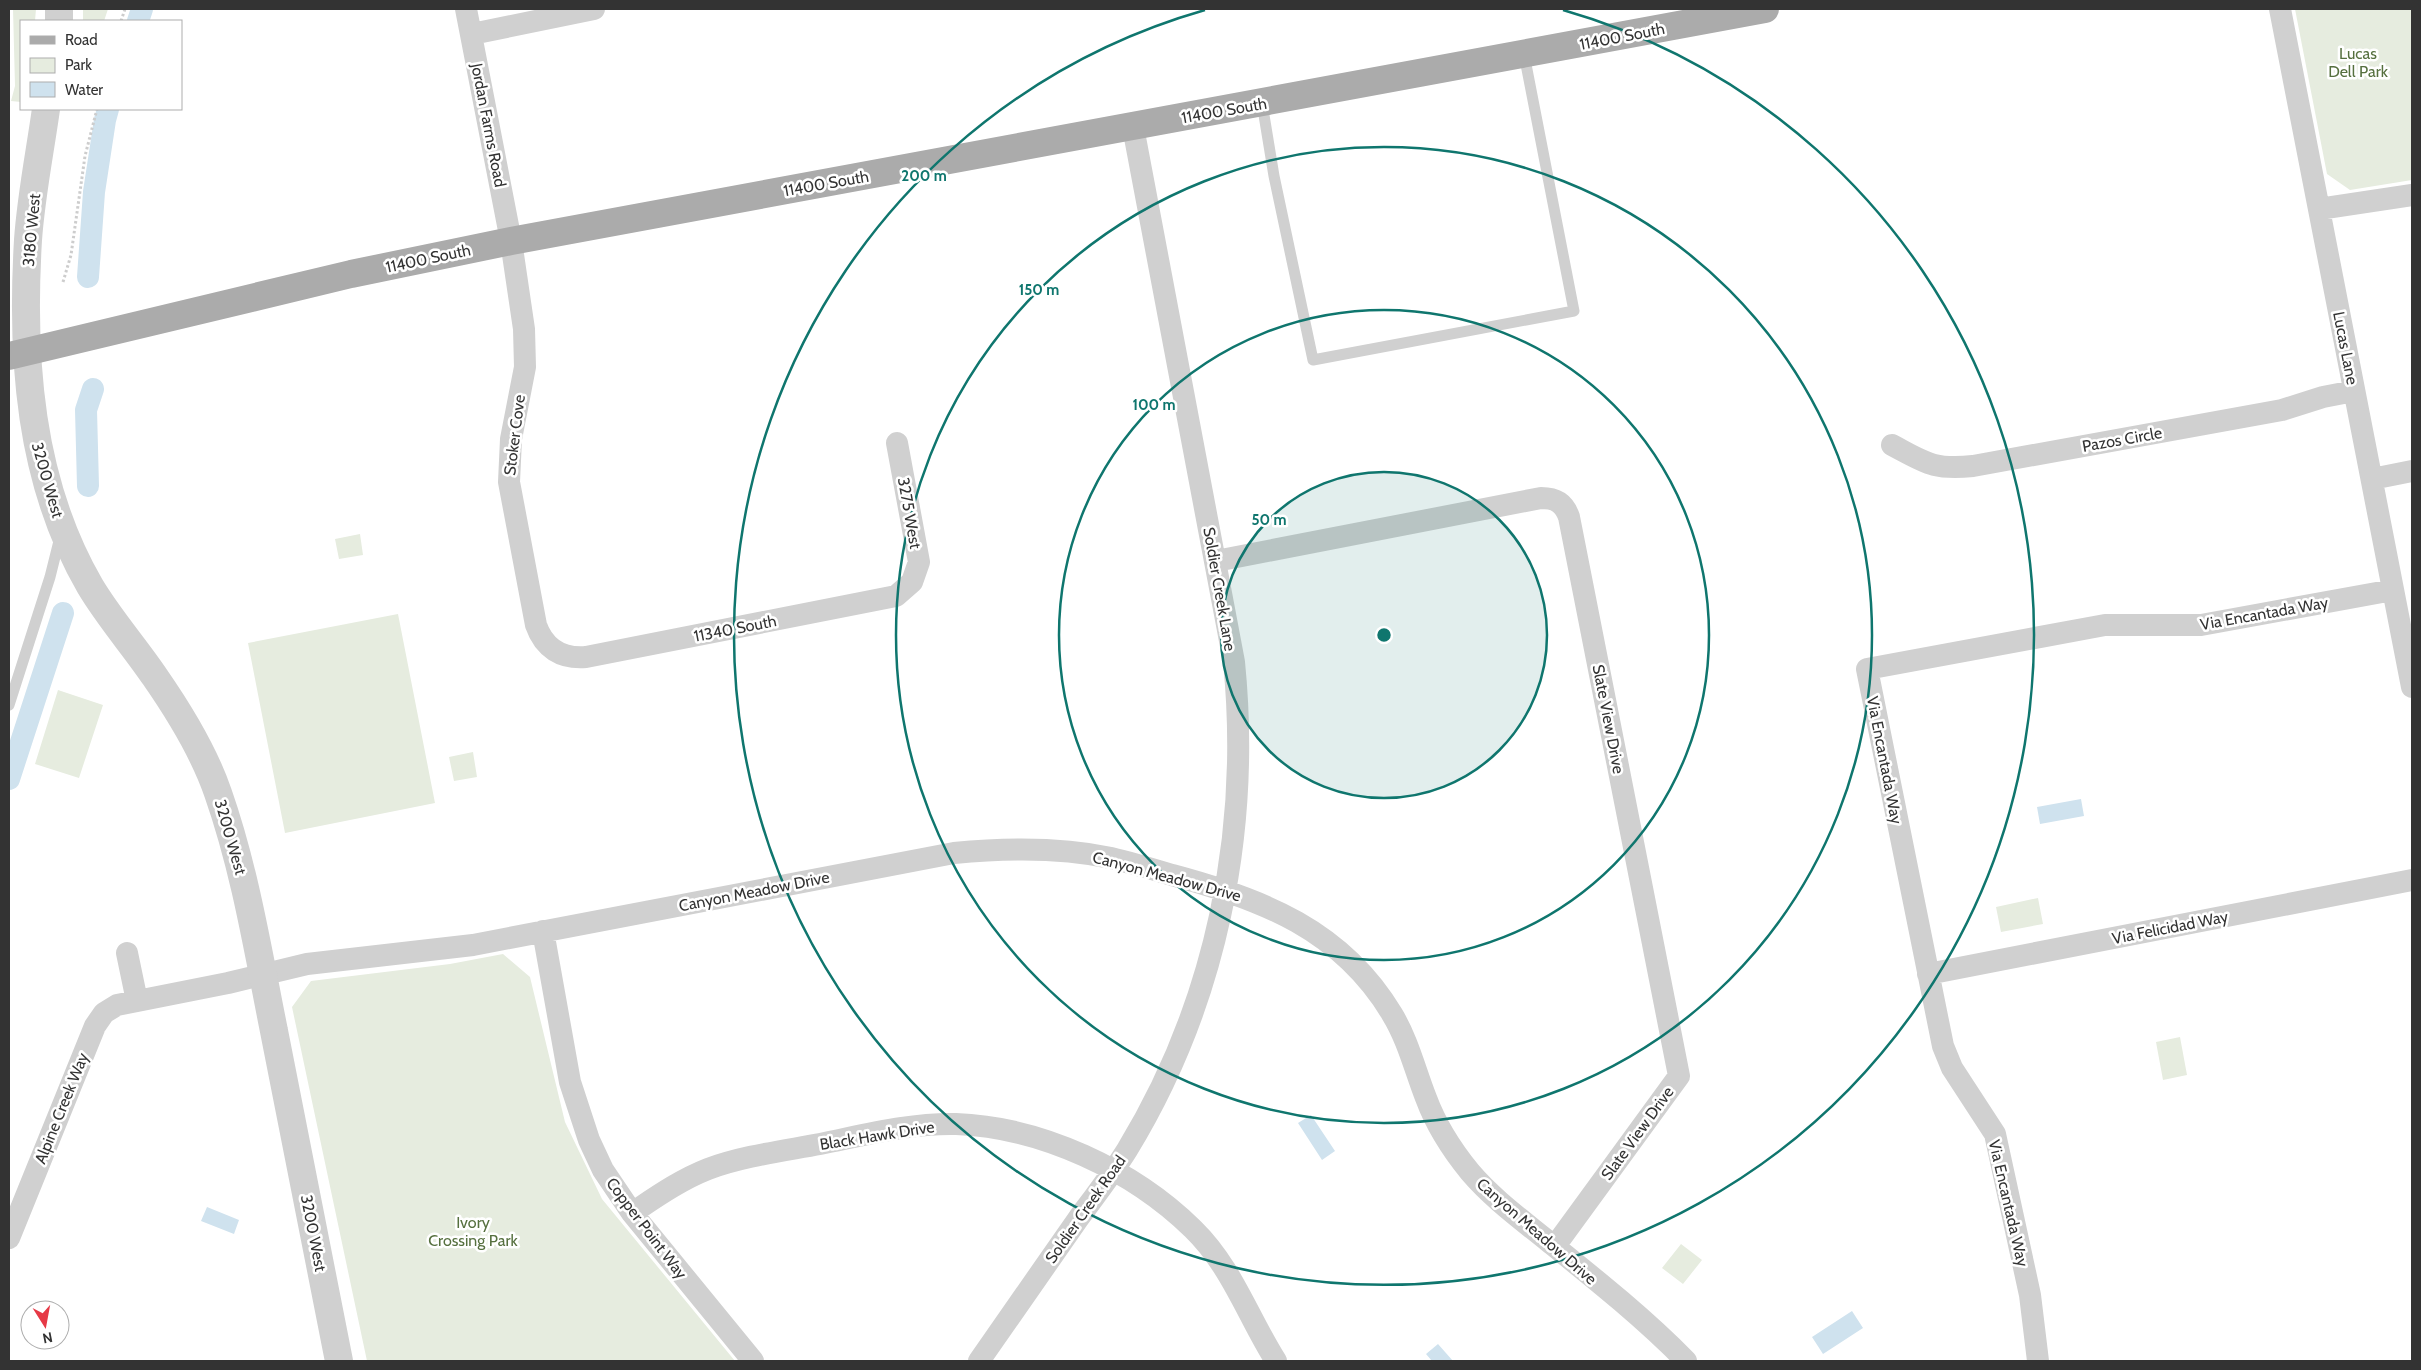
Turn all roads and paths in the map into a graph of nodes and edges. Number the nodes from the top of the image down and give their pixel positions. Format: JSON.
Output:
{"nodes":[{"id":1,"x":466,"y":9,"type":"edge"},
{"id":2,"x":594,"y":9,"type":"edge"},
{"id":3,"x":1765,"y":9,"type":"edge"},
{"id":4,"x":2280,"y":9,"type":"edge"},
{"id":5,"x":472,"y":34,"type":"junction"},
{"id":6,"x":1524,"y":54,"type":"junction"},
{"id":7,"x":1262,"y":103,"type":"junction"},
{"id":8,"x":46,"y":110,"type":"edge"},
{"id":9,"x":97,"y":110,"type":"edge"},
{"id":10,"x":1133,"y":127,"type":"junction"},
{"id":11,"x":2412,"y":195,"type":"edge"},
{"id":12,"x":2319,"y":209,"type":"junction"},
{"id":13,"x":510,"y":241,"type":"junction"},
{"id":14,"x":64,"y":282,"type":"dead end"},
{"id":15,"x":17,"y":354,"type":"edge"},
{"id":16,"x":2354,"y":391,"type":"junction"},
{"id":17,"x":897,"y":443,"type":"dead end"},
{"id":18,"x":1892,"y":445,"type":"dead end"},
{"id":19,"x":2412,"y":471,"type":"edge"},
{"id":20,"x":2372,"y":479,"type":"junction"},
{"id":21,"x":62,"y":528,"type":"junction"},
{"id":22,"x":1216,"y":561,"type":"junction"},
{"id":23,"x":912,"y":582,"type":"joint"},
{"id":24,"x":2393,"y":590,"type":"junction"},
{"id":25,"x":554,"y":651,"type":"joint"},
{"id":26,"x":2412,"y":687,"type":"edge"},
{"id":27,"x":9,"y":705,"type":"edge"},
{"id":28,"x":2412,"y":880,"type":"edge"},
{"id":29,"x":1226,"y":890,"type":"junction"},
{"id":30,"x":542,"y":931,"type":"junction"},
{"id":31,"x":127,"y":953,"type":"dead end"},
{"id":32,"x":263,"y":974,"type":"junction"},
{"id":33,"x":1928,"y":974,"type":"junction"},
{"id":34,"x":137,"y":1001,"type":"junction"},
{"id":35,"x":1179,"y":1050,"type":"joint"},
{"id":36,"x":1114,"y":1170,"type":"junction"},
{"id":37,"x":632,"y":1213,"type":"junction"},
{"id":38,"x":9,"y":1238,"type":"edge"},
{"id":39,"x":1555,"y":1246,"type":"junction"},
{"id":40,"x":339,"y":1361,"type":"edge"},
{"id":41,"x":753,"y":1361,"type":"edge"},
{"id":42,"x":979,"y":1361,"type":"edge"},
{"id":43,"x":1276,"y":1361,"type":"edge"},
{"id":44,"x":1686,"y":1361,"type":"edge"},
{"id":45,"x":2038,"y":1361,"type":"edge"}],
"edges":[{"from":1,"to":5,"type":"street","name":"Jordan Farms Road"},
{"from":2,"to":5,"type":"street"},
{"from":3,"to":6,"type":"main road","name":"11400 South"},
{"from":4,"to":12,"type":"street","name":"Lucas Lane"},
{"from":5,"to":13,"type":"street","name":"Jordan Farms Road"},
{"from":6,"to":7,"type":"main road","name":"11400 South"},
{"from":6,"to":7,"type":"lane"},
{"from":7,"to":10,"type":"main road","name":"11400 South"},
{"from":8,"to":15,"type":"street","name":"3180 West"},
{"from":9,"to":14,"type":"path"},
{"from":10,"to":13,"type":"main road","name":"11400 South"},
{"from":10,"to":22,"type":"street","name":"Soldier Creek Lane"},
{"from":11,"to":12,"type":"street"},
{"from":12,"to":16,"type":"street","name":"Lucas Lane"},
{"from":13,"to":15,"type":"main road","name":"11400 South"},
{"from":13,"to":25,"type":"street","name":"Stoker Cove"},
{"from":15,"to":21,"type":"street","name":"3200 West"},
{"from":16,"to":18,"type":"street","name":"Pazos Circle"},
{"from":16,"to":20,"type":"street","name":"Lucas Lane"},
{"from":17,"to":23,"type":"street","name":"3275 West"},
{"from":19,"to":20,"type":"street"},
{"from":20,"to":24,"type":"street","name":"Lucas Lane"},
{"from":21,"to":27,"type":"lane"},
{"from":21,"to":32,"type":"street","name":"3200 West"},
{"from":22,"to":29,"type":"street","name":"Soldier Creek Lane"},
{"from":22,"to":39,"type":"street","name":"Slate View Drive"},
{"from":23,"to":25,"type":"street","name":"11340 South"},
{"from":24,"to":26,"type":"street","name":"Lucas Lane"},
{"from":24,"to":33,"type":"street","name":"Via Encantada Way"},
{"from":28,"to":33,"type":"street","name":"Via Felicidad Way"},
{"from":29,"to":30,"type":"street","name":"Canyon Meadow Drive"},
{"from":29,"to":35,"type":"street","name":"Soldier Creek Lane"},
{"from":29,"to":39,"type":"street","name":"Canyon Meadow Drive"},
{"from":30,"to":32,"type":"street","name":"Canyon Meadow Drive"},
{"from":30,"to":37,"type":"street","name":"Copper Point Way"},
{"from":31,"to":34,"type":"street"},
{"from":32,"to":34,"type":"street","name":"Alpine Creek Way"},
{"from":32,"to":40,"type":"street","name":"3200 West"},
{"from":33,"to":45,"type":"street","name":"Via Encantada Way"},
{"from":34,"to":38,"type":"street","name":"Alpine Creek Way"},
{"from":35,"to":36,"type":"street","name":"Soldier Creek Road"},
{"from":36,"to":37,"type":"street","name":"Black Hawk Drive"},
{"from":36,"to":42,"type":"street","name":"Soldier Creek Road"},
{"from":36,"to":43,"type":"street","name":"Black Hawk Drive"},
{"from":37,"to":41,"type":"street","name":"Copper Point Way"},
{"from":39,"to":44,"type":"street","name":"Canyon Meadow Drive"}]}
